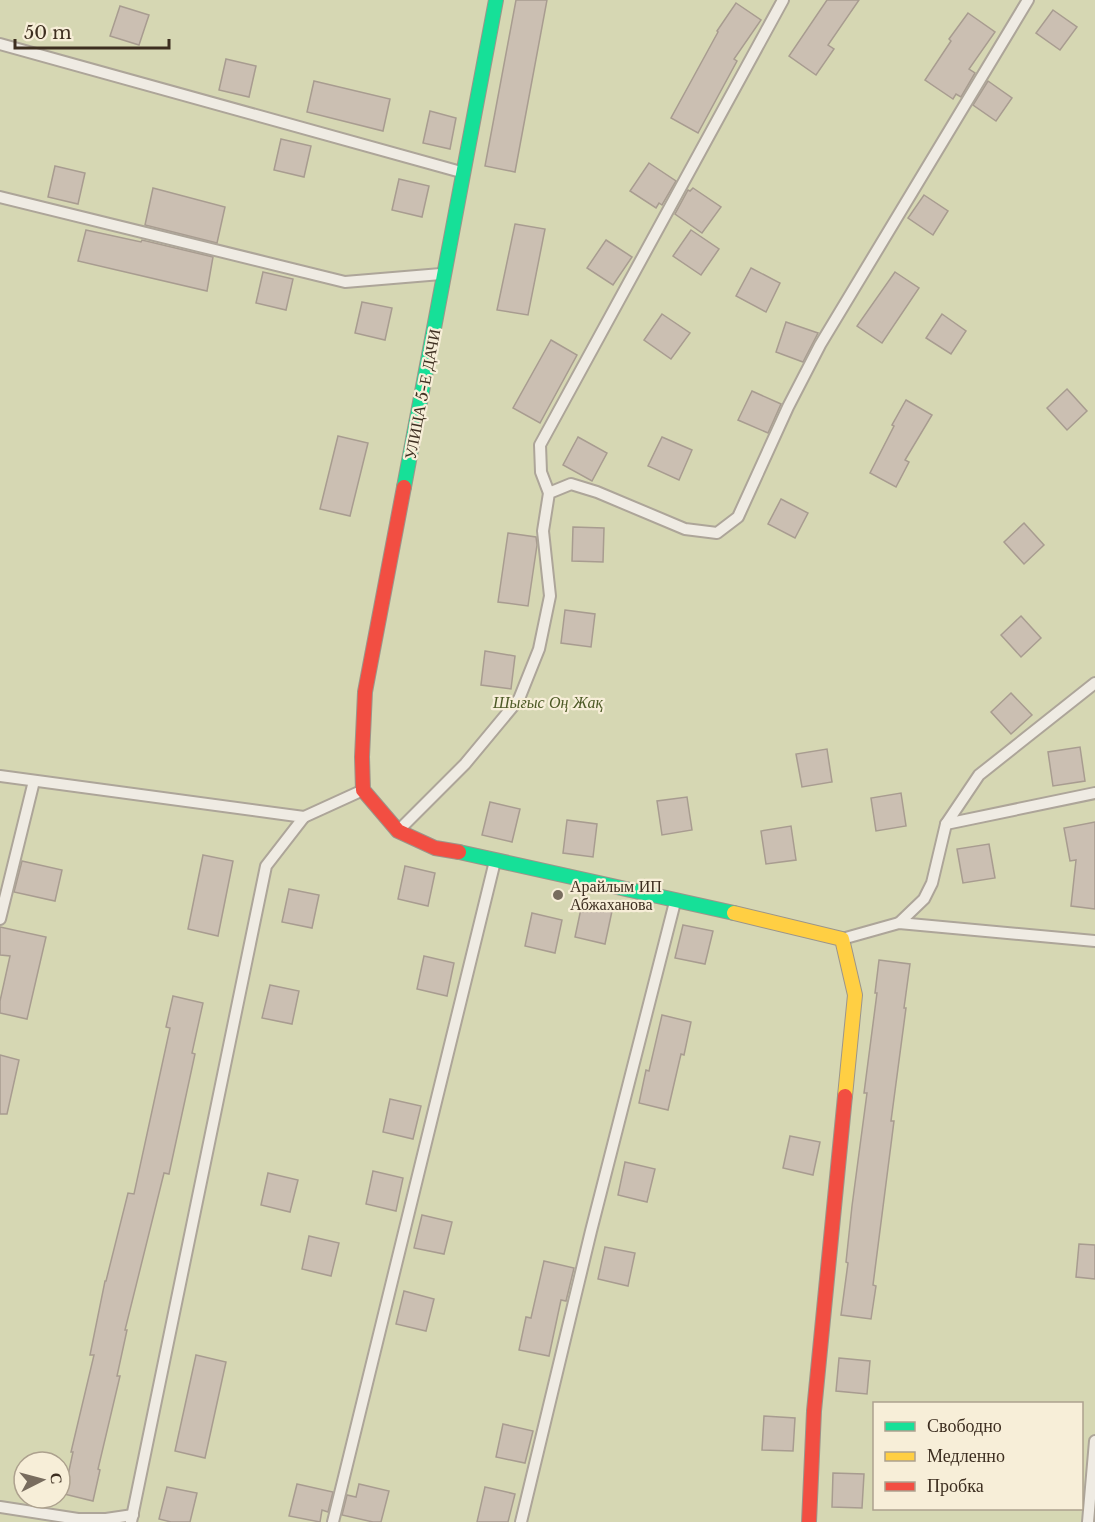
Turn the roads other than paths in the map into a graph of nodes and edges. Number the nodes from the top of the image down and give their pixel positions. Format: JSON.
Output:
{"nodes":[{"id":1,"x":496,"y":0,"type":"edge"},
{"id":2,"x":783,"y":0,"type":"edge"},
{"id":3,"x":1028,"y":0,"type":"edge"},
{"id":4,"x":0,"y":44,"type":"edge"},
{"id":5,"x":464,"y":173,"type":"junction"},
{"id":6,"x":0,"y":197,"type":"edge"},
{"id":7,"x":444,"y":274,"type":"junction"},
{"id":8,"x":549,"y":492,"type":"junction"},
{"id":9,"x":1095,"y":683,"type":"edge"},
{"id":10,"x":0,"y":776,"type":"edge"},
{"id":11,"x":34,"y":780,"type":"junction"},
{"id":12,"x":363,"y":790,"type":"junction"},
{"id":13,"x":1095,"y":793,"type":"edge"},
{"id":14,"x":304,"y":817,"type":"junction"},
{"id":15,"x":946,"y":824,"type":"junction"},
{"id":16,"x":398,"y":831,"type":"junction"},
{"id":17,"x":495,"y":859,"type":"junction"},
{"id":18,"x":676,"y":898,"type":"junction"},
{"id":19,"x":0,"y":919,"type":"edge"},
{"id":20,"x":899,"y":923,"type":"junction"},
{"id":21,"x":842,"y":939,"type":"junction"},
{"id":22,"x":1095,"y":941,"type":"edge"},
{"id":23,"x":1095,"y":1441,"type":"edge"},
{"id":24,"x":0,"y":1507,"type":"edge"},
{"id":25,"x":132,"y":1518,"type":"edge"},
{"id":26,"x":333,"y":1522,"type":"edge"},
{"id":27,"x":521,"y":1522,"type":"edge"},
{"id":28,"x":809,"y":1522,"type":"edge"},
{"id":29,"x":1088,"y":1522,"type":"edge"}],
"edges":[{"from":1,"to":5,"type":"street","name":"УЛИЦА 5-Е ДАЧИ"},
{"from":2,"to":8,"type":"lane"},
{"from":3,"to":8,"type":"lane"},
{"from":4,"to":5,"type":"lane"},
{"from":5,"to":7,"type":"street","name":"УЛИЦА 5-Е ДАЧИ"},
{"from":6,"to":7,"type":"lane"},
{"from":7,"to":12,"type":"street","name":"УЛИЦА 5-Е ДАЧИ"},
{"from":8,"to":16,"type":"lane"},
{"from":9,"to":15,"type":"lane"},
{"from":10,"to":11,"type":"lane"},
{"from":11,"to":14,"type":"lane"},
{"from":11,"to":19,"type":"lane"},
{"from":12,"to":14,"type":"lane"},
{"from":12,"to":16,"type":"street"},
{"from":13,"to":15,"type":"lane"},
{"from":14,"to":25,"type":"lane"},
{"from":15,"to":20,"type":"lane"},
{"from":16,"to":17,"type":"street"},
{"from":17,"to":18,"type":"street"},
{"from":17,"to":26,"type":"lane"},
{"from":18,"to":21,"type":"street"},
{"from":18,"to":27,"type":"lane"},
{"from":20,"to":21,"type":"lane"},
{"from":20,"to":22,"type":"lane"},
{"from":21,"to":28,"type":"street"},
{"from":23,"to":29,"type":"lane"},
{"from":24,"to":25,"type":"lane"}]}
